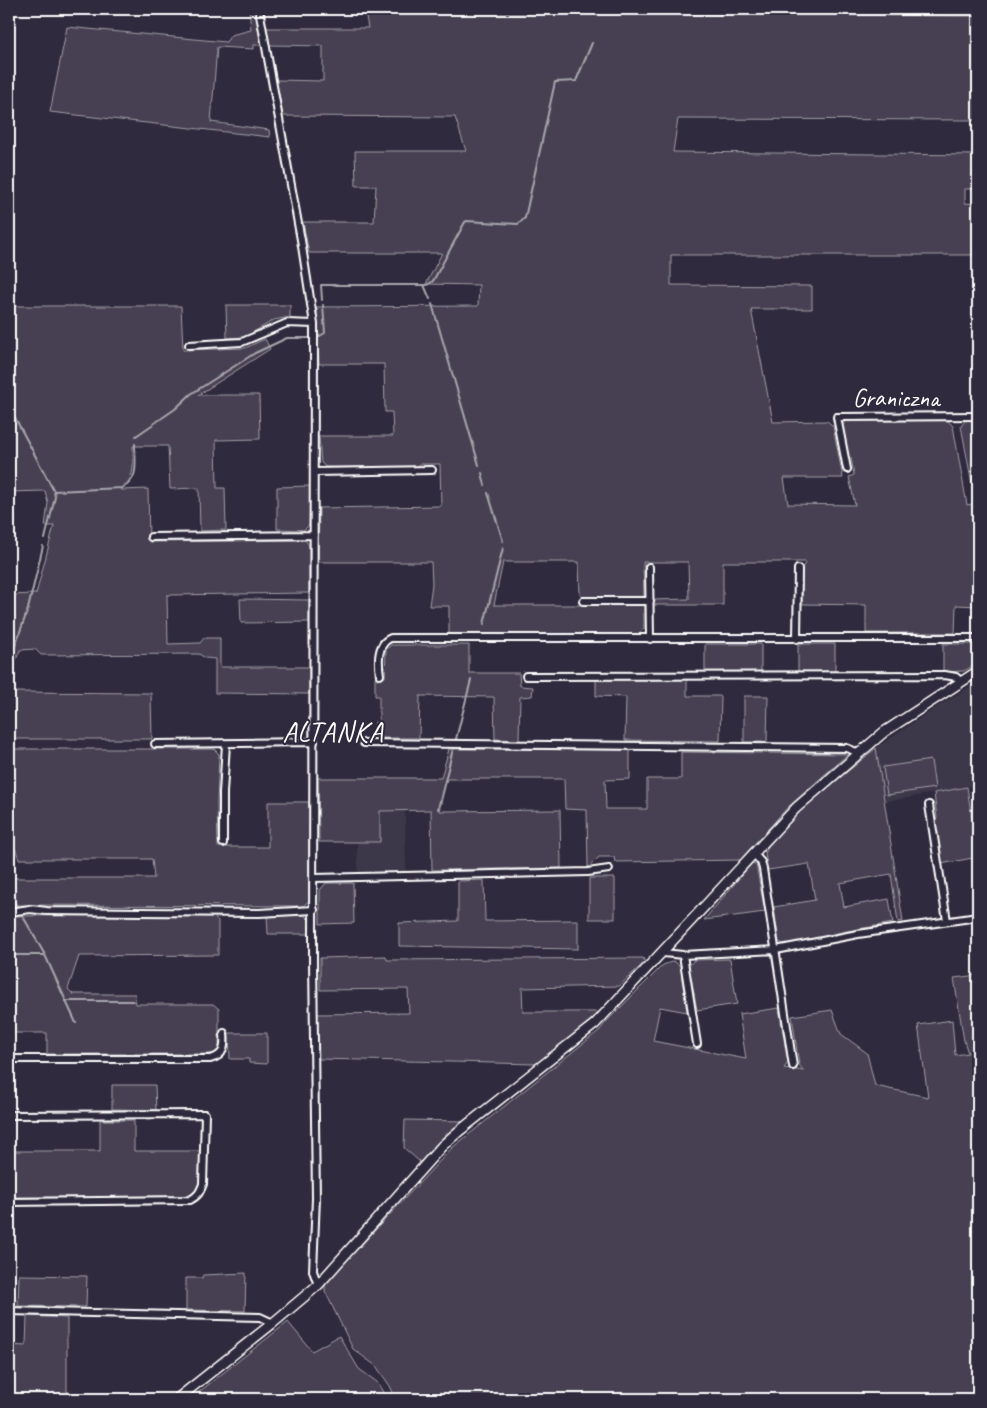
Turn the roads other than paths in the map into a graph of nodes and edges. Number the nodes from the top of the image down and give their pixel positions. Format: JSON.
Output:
{"nodes":[{"id":1,"x":259,"y":9,"type":"edge"},
{"id":2,"x":314,"y":324,"type":"junction"},
{"id":3,"x":190,"y":345,"type":"dead end"},
{"id":4,"x":978,"y":416,"type":"edge"},
{"id":5,"x":847,"y":468,"type":"dead end"},
{"id":6,"x":432,"y":470,"type":"dead end"},
{"id":7,"x":315,"y":472,"type":"junction"},
{"id":8,"x":314,"y":535,"type":"junction"},
{"id":9,"x":151,"y":538,"type":"dead end"},
{"id":10,"x":650,"y":567,"type":"dead end"},
{"id":11,"x":798,"y":569,"type":"dead end"},
{"id":12,"x":584,"y":601,"type":"dead end"},
{"id":13,"x":650,"y":601,"type":"junction"},
{"id":14,"x":978,"y":638,"type":"edge"},
{"id":15,"x":650,"y":639,"type":"junction"},
{"id":16,"x":798,"y":639,"type":"junction"},
{"id":17,"x":978,"y":671,"type":"edge"},
{"id":18,"x":380,"y":675,"type":"dead end"},
{"id":19,"x":526,"y":676,"type":"dead end"},
{"id":20,"x":962,"y":682,"type":"junction"},
{"id":21,"x":314,"y":742,"type":"junction"},
{"id":22,"x":364,"y":743,"type":"dead end"},
{"id":23,"x":155,"y":744,"type":"dead end"},
{"id":24,"x":226,"y":744,"type":"junction"},
{"id":25,"x":857,"y":754,"type":"junction"},
{"id":26,"x":928,"y":805,"type":"dead end"},
{"id":27,"x":223,"y":843,"type":"dead end"},
{"id":28,"x":753,"y":853,"type":"junction"},
{"id":29,"x":608,"y":869,"type":"dead end"},
{"id":30,"x":314,"y":878,"type":"junction"},
{"id":31,"x":314,"y":910,"type":"junction"},
{"id":32,"x":9,"y":912,"type":"edge"},
{"id":33,"x":978,"y":917,"type":"edge"},
{"id":34,"x":947,"y":921,"type":"junction"},
{"id":35,"x":776,"y":950,"type":"junction"},
{"id":36,"x":663,"y":953,"type":"junction"},
{"id":37,"x":683,"y":955,"type":"junction"},
{"id":38,"x":224,"y":1033,"type":"dead end"},
{"id":39,"x":697,"y":1044,"type":"dead end"},
{"id":40,"x":9,"y":1059,"type":"edge"},
{"id":41,"x":793,"y":1066,"type":"dead end"},
{"id":42,"x":9,"y":1114,"type":"edge"},
{"id":43,"x":9,"y":1202,"type":"edge"},
{"id":44,"x":318,"y":1285,"type":"junction"},
{"id":45,"x":9,"y":1311,"type":"edge"},
{"id":46,"x":273,"y":1323,"type":"junction"},
{"id":47,"x":177,"y":1399,"type":"edge"}],
"edges":[{"from":1,"to":2,"type":"street"},
{"from":2,"to":3,"type":"street"},
{"from":2,"to":7,"type":"street"},
{"from":4,"to":5,"type":"street","name":"Graniczna"},
{"from":6,"to":7,"type":"street"},
{"from":7,"to":8,"type":"street"},
{"from":8,"to":9,"type":"street"},
{"from":8,"to":21,"type":"street"},
{"from":10,"to":13,"type":"street"},
{"from":11,"to":16,"type":"street"},
{"from":12,"to":13,"type":"street"},
{"from":13,"to":15,"type":"street"},
{"from":14,"to":16,"type":"street"},
{"from":15,"to":16,"type":"street"},
{"from":15,"to":18,"type":"street"},
{"from":17,"to":20,"type":"street"},
{"from":19,"to":20,"type":"street"},
{"from":20,"to":25,"type":"street"},
{"from":21,"to":24,"type":"street"},
{"from":21,"to":30,"type":"street"},
{"from":22,"to":25,"type":"street"},
{"from":23,"to":24,"type":"street"},
{"from":24,"to":27,"type":"street"},
{"from":25,"to":28,"type":"street"},
{"from":26,"to":34,"type":"street"},
{"from":28,"to":35,"type":"street"},
{"from":28,"to":36,"type":"street"},
{"from":29,"to":30,"type":"street"},
{"from":30,"to":31,"type":"street"},
{"from":31,"to":32,"type":"street"},
{"from":31,"to":44,"type":"street"},
{"from":33,"to":34,"type":"street"},
{"from":34,"to":35,"type":"street"},
{"from":35,"to":37,"type":"street"},
{"from":35,"to":41,"type":"street"},
{"from":36,"to":37,"type":"street"},
{"from":36,"to":44,"type":"street"},
{"from":37,"to":39,"type":"street"},
{"from":38,"to":40,"type":"street"},
{"from":42,"to":43,"type":"street"},
{"from":44,"to":46,"type":"street"},
{"from":45,"to":46,"type":"street"},
{"from":46,"to":47,"type":"street"}]}
